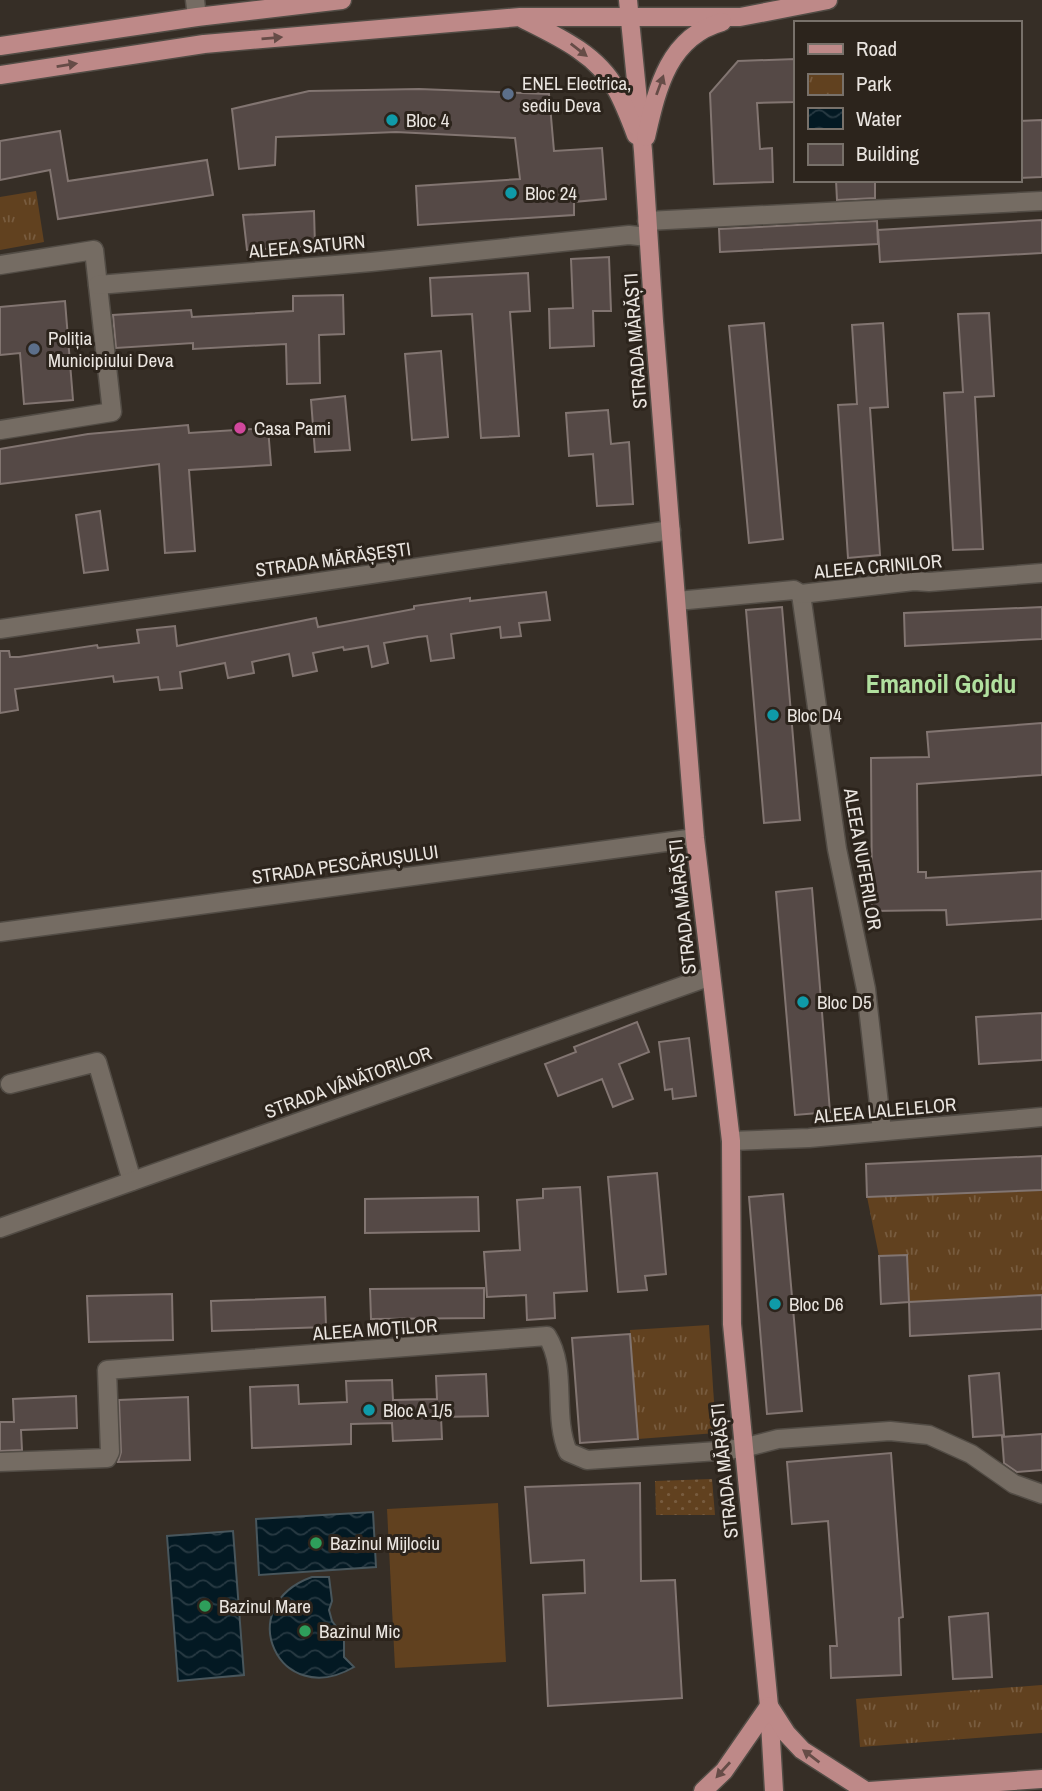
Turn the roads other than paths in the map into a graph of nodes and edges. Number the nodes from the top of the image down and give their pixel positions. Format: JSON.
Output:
{"nodes":[{"id":1,"x":342,"y":0,"type":"edge"},
{"id":2,"x":828,"y":0,"type":"edge"},
{"id":3,"x":196,"y":9,"type":"edge"},
{"id":4,"x":629,"y":9,"type":"edge"},
{"id":5,"x":520,"y":17,"type":"junction"},
{"id":6,"x":740,"y":17,"type":"junction"},
{"id":7,"x":0,"y":46,"type":"edge"},
{"id":8,"x":0,"y":75,"type":"edge"},
{"id":9,"x":643,"y":151,"type":"junction"},
{"id":10,"x":1042,"y":201,"type":"edge"},
{"id":11,"x":648,"y":229,"type":"junction"},
{"id":12,"x":0,"y":265,"type":"edge"},
{"id":13,"x":98,"y":285,"type":"junction"},
{"id":14,"x":0,"y":430,"type":"edge"},
{"id":15,"x":671,"y":530,"type":"junction"},
{"id":16,"x":1042,"y":573,"type":"edge"},
{"id":17,"x":801,"y":594,"type":"junction"},
{"id":18,"x":677,"y":601,"type":"junction"},
{"id":19,"x":0,"y":629,"type":"edge"},
{"id":20,"x":695,"y":838,"type":"junction"},
{"id":21,"x":0,"y":932,"type":"edge"},
{"id":22,"x":711,"y":976,"type":"junction"},
{"id":23,"x":10,"y":1084,"type":"dead end"},
{"id":24,"x":1042,"y":1117,"type":"edge"},
{"id":25,"x":882,"y":1131,"type":"junction"},
{"id":26,"x":731,"y":1142,"type":"junction"},
{"id":27,"x":132,"y":1181,"type":"junction"},
{"id":28,"x":0,"y":1228,"type":"edge"},
{"id":29,"x":743,"y":1448,"type":"junction"},
{"id":30,"x":0,"y":1462,"type":"edge"},
{"id":31,"x":1042,"y":1494,"type":"edge"},
{"id":32,"x":769,"y":1706,"type":"junction"},
{"id":33,"x":1042,"y":1779,"type":"edge"},
{"id":34,"x":703,"y":1791,"type":"edge"},
{"id":35,"x":774,"y":1791,"type":"edge"},
{"id":36,"x":868,"y":1791,"type":"edge"}],
"edges":[{"from":1,"to":3,"type":"main road"},
{"from":2,"to":6,"type":"main road"},
{"from":3,"to":7,"type":"main road"},
{"from":4,"to":5,"type":"main road"},
{"from":4,"to":6,"type":"main road"},
{"from":4,"to":9,"type":"main road","name":"STRADA MĂRĂȘTI"},
{"from":8,"to":5,"type":"main road","one_way":true},
{"from":5,"to":9,"type":"main road","one_way":true},
{"from":9,"to":6,"type":"main road","one_way":true},
{"from":9,"to":11,"type":"main road","name":"STRADA MĂRĂȘTI"},
{"from":10,"to":11,"type":"street","name":"ALEEA SATURN"},
{"from":11,"to":13,"type":"street","name":"ALEEA SATURN"},
{"from":11,"to":15,"type":"main road","name":"STRADA MĂRĂȘTI"},
{"from":12,"to":13,"type":"street"},
{"from":13,"to":14,"type":"street"},
{"from":15,"to":18,"type":"main road","name":"STRADA MĂRĂȘTI"},
{"from":15,"to":19,"type":"street","name":"STRADA MĂRĂȘEȘTI"},
{"from":16,"to":17,"type":"street","name":"ALEEA CRINILOR"},
{"from":17,"to":18,"type":"street","name":"ALEEA CRINILOR"},
{"from":17,"to":25,"type":"street","name":"ALEEA NUFERILOR"},
{"from":18,"to":20,"type":"main road","name":"STRADA MĂRĂȘTI"},
{"from":20,"to":21,"type":"street","name":"STRADA PESCĂRUȘULUI"},
{"from":20,"to":22,"type":"main road","name":"STRADA MĂRĂȘTI"},
{"from":22,"to":26,"type":"main road","name":"STRADA MĂRĂȘTI"},
{"from":22,"to":27,"type":"street","name":"STRADA VÂNĂTORILOR"},
{"from":23,"to":27,"type":"street"},
{"from":24,"to":25,"type":"street","name":"ALEEA LALELELOR"},
{"from":25,"to":26,"type":"street","name":"ALEEA LALELELOR"},
{"from":26,"to":29,"type":"main road","name":"STRADA MĂRĂȘTI"},
{"from":27,"to":28,"type":"street","name":"STRADA VÂNĂTORILOR"},
{"from":29,"to":30,"type":"street","name":"ALEEA MOȚILOR"},
{"from":29,"to":31,"type":"street"},
{"from":29,"to":32,"type":"main road","name":"STRADA MĂRĂȘTI"},
{"from":32,"to":34,"type":"main road","one_way":true},
{"from":32,"to":35,"type":"main road","name":"STRADA MĂRĂȘTI"},
{"from":36,"to":32,"type":"main road","one_way":true},
{"from":33,"to":36,"type":"main road"}]}
